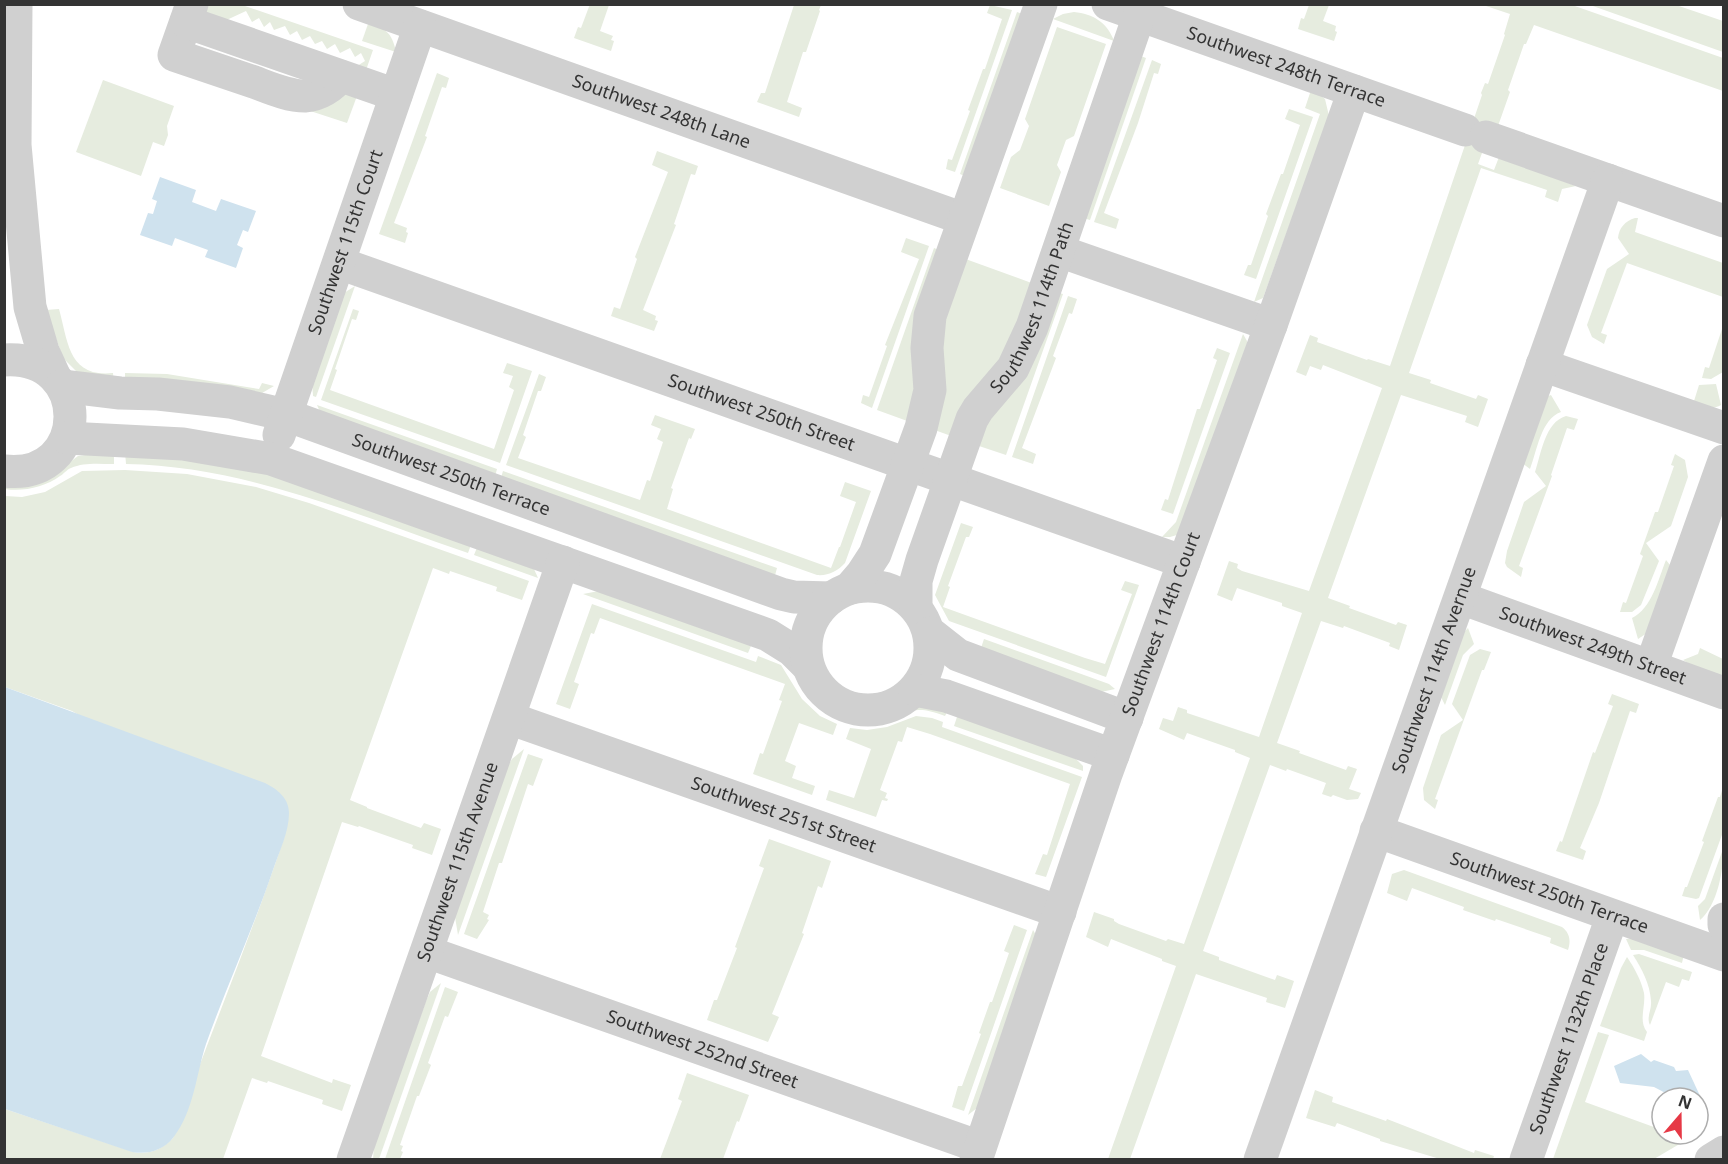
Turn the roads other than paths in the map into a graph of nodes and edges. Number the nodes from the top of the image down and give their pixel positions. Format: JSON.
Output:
{"nodes":[{"id":1,"x":16,"y":4,"type":"edge"},
{"id":2,"x":359,"y":4,"type":"edge"},
{"id":3,"x":1041,"y":4,"type":"edge"},
{"id":4,"x":1108,"y":4,"type":"edge"},
{"id":5,"x":1141,"y":10,"type":"edge"},
{"id":6,"x":189,"y":13,"type":"edge"},
{"id":7,"x":420,"y":26,"type":"junction"},
{"id":8,"x":1354,"y":91,"type":"junction"},
{"id":9,"x":396,"y":95,"type":"junction"},
{"id":10,"x":10,"y":145,"type":"edge"},
{"id":11,"x":1608,"y":180,"type":"junction"},
{"id":12,"x":964,"y":219,"type":"junction"},
{"id":13,"x":1724,"y":221,"type":"edge"},
{"id":14,"x":1059,"y":251,"type":"junction"},
{"id":15,"x":339,"y":263,"type":"junction"},
{"id":16,"x":1271,"y":324,"type":"junction"},
{"id":17,"x":4,"y":360,"type":"edge"},
{"id":18,"x":1542,"y":365,"type":"junction"},
{"id":19,"x":58,"y":380,"type":"junction"},
{"id":20,"x":286,"y":415,"type":"junction"},
{"id":21,"x":1724,"y":428,"type":"edge"},
{"id":22,"x":67,"y":438,"type":"junction"},
{"id":23,"x":271,"y":459,"type":"junction"},
{"id":24,"x":1724,"y":461,"type":"edge"},
{"id":25,"x":908,"y":464,"type":"junction"},
{"id":26,"x":4,"y":471,"type":"edge"},
{"id":27,"x":951,"y":479,"type":"junction"},
{"id":28,"x":563,"y":562,"type":"junction"},
{"id":29,"x":1184,"y":562,"type":"junction"},
{"id":30,"x":840,"y":593,"type":"junction"},
{"id":31,"x":1461,"y":598,"type":"junction"},
{"id":32,"x":923,"y":620,"type":"junction"},
{"id":33,"x":806,"y":664,"type":"junction"},
{"id":34,"x":1651,"y":666,"type":"junction"},
{"id":35,"x":915,"y":690,"type":"junction"},
{"id":36,"x":1724,"y":693,"type":"edge"},
{"id":37,"x":508,"y":718,"type":"junction"},
{"id":38,"x":1127,"y":718,"type":"junction"},
{"id":39,"x":1113,"y":755,"type":"junction"},
{"id":40,"x":1376,"y":831,"type":"junction"},
{"id":41,"x":1060,"y":912,"type":"junction"},
{"id":42,"x":1612,"y":917,"type":"junction"},
{"id":43,"x":1724,"y":919,"type":"edge"},
{"id":44,"x":1724,"y":925,"type":"edge"},
{"id":45,"x":427,"y":952,"type":"junction"},
{"id":46,"x":1724,"y":955,"type":"edge"},
{"id":47,"x":1724,"y":1152,"type":"edge"},
{"id":48,"x":978,"y":1153,"type":"edge"},
{"id":49,"x":353,"y":1160,"type":"edge"},
{"id":50,"x":1260,"y":1160,"type":"edge"},
{"id":51,"x":1526,"y":1160,"type":"edge"},
{"id":52,"x":1711,"y":1160,"type":"edge"}],
"edges":[{"from":1,"to":10,"type":"street"},
{"from":2,"to":7,"type":"street","name":"Southwest 248th Lane"},
{"from":3,"to":12,"type":"street"},
{"from":4,"to":5,"type":"street","name":"Southwest 248th Terrace"},
{"from":5,"to":8,"type":"street","name":"Southwest 248th Terrace"},
{"from":5,"to":14,"type":"street","name":"Southwest 114th Path"},
{"from":6,"to":9,"type":"street"},
{"from":7,"to":9,"type":"street","name":"Southwest 115th Court"},
{"from":7,"to":12,"type":"street","name":"Southwest 248th Lane"},
{"from":8,"to":11,"type":"street","name":"Southwest 248th Terrace"},
{"from":8,"to":16,"type":"street","name":"Southwest 114th Court"},
{"from":9,"to":15,"type":"street","name":"Southwest 115th Court"},
{"from":10,"to":19,"type":"street"},
{"from":11,"to":13,"type":"street","name":"Southwest 248th Terrace"},
{"from":11,"to":18,"type":"street","name":"Southwest 114th Avernue"},
{"from":12,"to":25,"type":"street"},
{"from":14,"to":16,"type":"street"},
{"from":14,"to":27,"type":"street","name":"Southwest 114th Path"},
{"from":15,"to":20,"type":"street","name":"Southwest 115th Court"},
{"from":15,"to":25,"type":"street","name":"Southwest 250th Street"},
{"from":16,"to":29,"type":"street","name":"Southwest 114th Court"},
{"from":17,"to":19,"type":"street","name":"Southwest 250th Terrace"},
{"from":18,"to":21,"type":"street"},
{"from":18,"to":31,"type":"street","name":"Southwest 114th Avernue"},
{"from":19,"to":20,"type":"street","name":"Southwest 250th Terrace"},
{"from":19,"to":22,"type":"street"},
{"from":20,"to":23,"type":"street","name":"Southwest 115th Court"},
{"from":20,"to":30,"type":"street","name":"Southwest 250th Terrace"},
{"from":22,"to":23,"type":"street"},
{"from":22,"to":26,"type":"street"},
{"from":23,"to":28,"type":"street"},
{"from":24,"to":34,"type":"street"},
{"from":25,"to":27,"type":"street","name":"Southwest 250th Street"},
{"from":25,"to":30,"type":"street"},
{"from":27,"to":29,"type":"street","name":"Southwest 250th Street"},
{"from":27,"to":32,"type":"street","name":"Southwest 114th Path"},
{"from":28,"to":33,"type":"street"},
{"from":28,"to":37,"type":"street","name":"Southwest 115th Avenue"},
{"from":29,"to":38,"type":"street","name":"Southwest 114th Court"},
{"from":30,"to":32,"type":"street"},
{"from":30,"to":33,"type":"street"},
{"from":31,"to":34,"type":"street","name":"Southwest 249th Street"},
{"from":31,"to":40,"type":"street","name":"Southwest 114th Avernue"},
{"from":32,"to":35,"type":"street"},
{"from":32,"to":38,"type":"street"},
{"from":33,"to":35,"type":"street"},
{"from":34,"to":36,"type":"street","name":"Southwest 249th Street"},
{"from":35,"to":39,"type":"street"},
{"from":37,"to":41,"type":"street","name":"Southwest 251st Street"},
{"from":37,"to":45,"type":"street","name":"Southwest 115th Avenue"},
{"from":38,"to":39,"type":"street","name":"Southwest 114th Court"},
{"from":39,"to":41,"type":"street","name":"Southwest 114th Court"},
{"from":40,"to":42,"type":"street","name":"Southwest 250th Terrace"},
{"from":40,"to":50,"type":"street","name":"Southwest 114th Avernue"},
{"from":41,"to":48,"type":"street","name":"Southwest 114th Court"},
{"from":42,"to":46,"type":"street","name":"Southwest 250th Terrace"},
{"from":42,"to":51,"type":"street","name":"Southwest 1132th Place"},
{"from":43,"to":44,"type":"street"},
{"from":45,"to":48,"type":"street","name":"Southwest 252nd Street"},
{"from":45,"to":49,"type":"street","name":"Southwest 115th Avenue"},
{"from":47,"to":52,"type":"street"}]}
